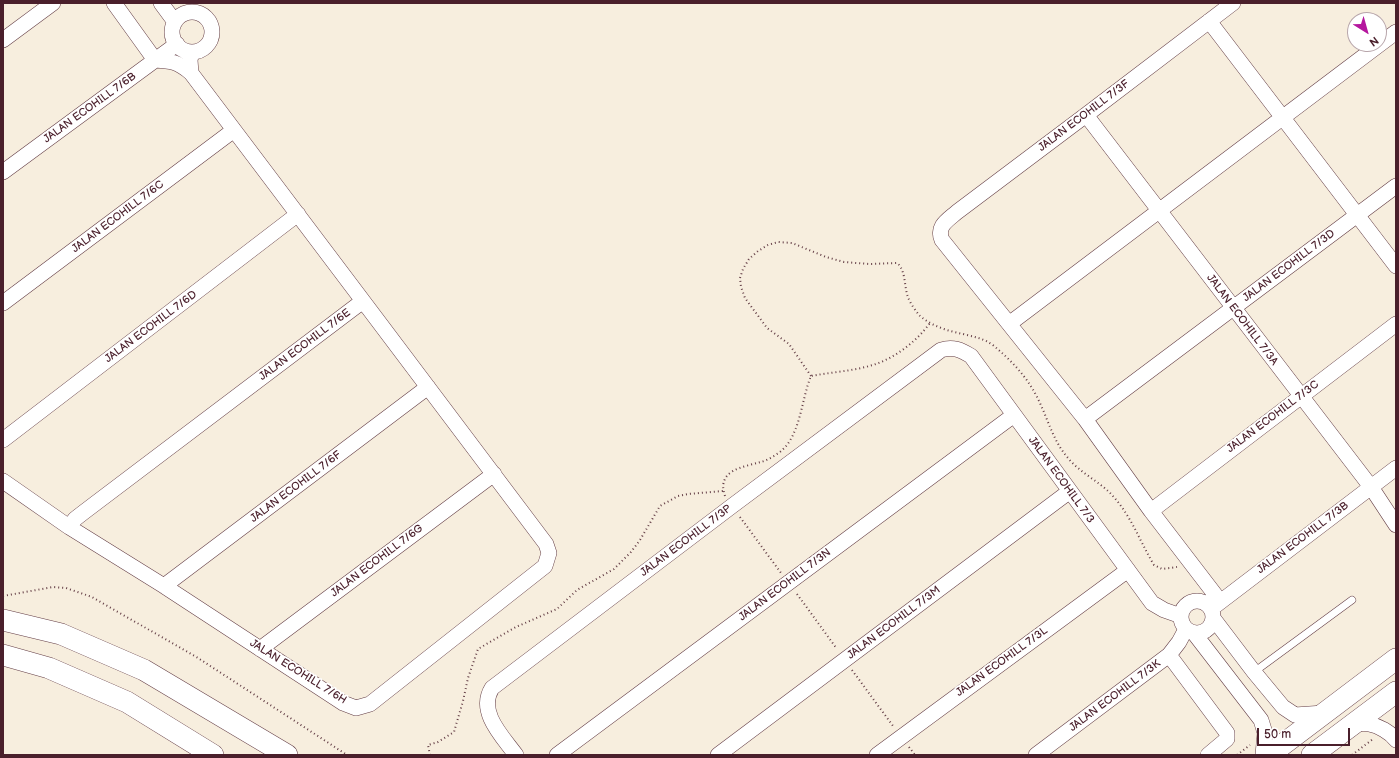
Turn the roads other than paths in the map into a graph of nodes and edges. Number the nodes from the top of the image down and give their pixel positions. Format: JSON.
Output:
{"nodes":[{"id":1,"x":53,"y":3,"type":"edge"},
{"id":2,"x":114,"y":3,"type":"edge"},
{"id":3,"x":161,"y":3,"type":"edge"},
{"id":4,"x":1233,"y":3,"type":"edge"},
{"id":5,"x":186,"y":7,"type":"edge"},
{"id":6,"x":1209,"y":21,"type":"junction"},
{"id":7,"x":175,"y":22,"type":"junction"},
{"id":8,"x":1396,"y":32,"type":"edge"},
{"id":9,"x":3,"y":40,"type":"edge"},
{"id":10,"x":177,"y":44,"type":"junction"},
{"id":11,"x":192,"y":52,"type":"junction"},
{"id":12,"x":155,"y":60,"type":"junction"},
{"id":13,"x":191,"y":73,"type":"junction"},
{"id":14,"x":1086,"y":115,"type":"junction"},
{"id":15,"x":1283,"y":118,"type":"junction"},
{"id":16,"x":234,"y":130,"type":"junction"},
{"id":17,"x":3,"y":172,"type":"edge"},
{"id":18,"x":1396,"y":186,"type":"edge"},
{"id":19,"x":1159,"y":211,"type":"junction"},
{"id":20,"x":298,"y":214,"type":"junction"},
{"id":21,"x":1357,"y":215,"type":"junction"},
{"id":22,"x":1396,"y":266,"type":"edge"},
{"id":23,"x":363,"y":301,"type":"junction"},
{"id":24,"x":3,"y":303,"type":"edge"},
{"id":25,"x":1233,"y":308,"type":"junction"},
{"id":26,"x":1009,"y":324,"type":"junction"},
{"id":27,"x":1396,"y":324,"type":"edge"},
{"id":28,"x":941,"y":350,"type":"joint"},
{"id":29,"x":428,"y":387,"type":"junction"},
{"id":30,"x":1301,"y":396,"type":"junction"},
{"id":31,"x":1014,"y":415,"type":"junction"},
{"id":32,"x":1085,"y":419,"type":"junction"},
{"id":33,"x":3,"y":440,"type":"edge"},
{"id":34,"x":1396,"y":468,"type":"edge"},
{"id":35,"x":494,"y":474,"type":"junction"},
{"id":36,"x":3,"y":481,"type":"edge"},
{"id":37,"x":1371,"y":487,"type":"junction"},
{"id":38,"x":1070,"y":491,"type":"junction"},
{"id":39,"x":1151,"y":511,"type":"junction"},
{"id":40,"x":1396,"y":525,"type":"edge"},
{"id":41,"x":69,"y":527,"type":"junction"},
{"id":42,"x":1128,"y":570,"type":"junction"},
{"id":43,"x":164,"y":586,"type":"junction"},
{"id":44,"x":1352,"y":600,"type":"dead end"},
{"id":45,"x":1215,"y":609,"type":"junction"},
{"id":46,"x":3,"y":620,"type":"edge"},
{"id":47,"x":1187,"y":626,"type":"junction"},
{"id":48,"x":260,"y":649,"type":"junction"},
{"id":49,"x":1169,"y":655,"type":"junction"},
{"id":50,"x":3,"y":656,"type":"edge"},
{"id":51,"x":1396,"y":659,"type":"edge"},
{"id":52,"x":1254,"y":672,"type":"junction"},
{"id":53,"x":1396,"y":692,"type":"edge"},
{"id":54,"x":1324,"y":713,"type":"junction"},
{"id":55,"x":1353,"y":724,"type":"junction"},
{"id":56,"x":1396,"y":740,"type":"edge"},
{"id":57,"x":213,"y":755,"type":"edge"},
{"id":58,"x":288,"y":755,"type":"edge"},
{"id":59,"x":516,"y":755,"type":"edge"},
{"id":60,"x":557,"y":755,"type":"edge"},
{"id":61,"x":718,"y":755,"type":"edge"},
{"id":62,"x":877,"y":755,"type":"edge"},
{"id":63,"x":1036,"y":755,"type":"edge"},
{"id":64,"x":1208,"y":755,"type":"edge"},
{"id":65,"x":1263,"y":755,"type":"edge"},
{"id":66,"x":1269,"y":755,"type":"edge"},
{"id":67,"x":1312,"y":755,"type":"edge"}],
"edges":[{"from":1,"to":9,"type":"street"},
{"from":2,"to":12,"type":"street"},
{"from":3,"to":7,"type":"street"},
{"from":4,"to":6,"type":"street","name":"JALAN ECOHILL 7/3F"},
{"from":5,"to":7,"type":"street"},
{"from":5,"to":11,"type":"street"},
{"from":6,"to":14,"type":"street","name":"JALAN ECOHILL 7/3F"},
{"from":6,"to":15,"type":"street"},
{"from":7,"to":10,"type":"street"},
{"from":8,"to":15,"type":"street"},
{"from":10,"to":11,"type":"street"},
{"from":10,"to":12,"type":"street","name":"JALAN ECOHILL 7/6B"},
{"from":11,"to":13,"type":"street"},
{"from":12,"to":13,"type":"street"},
{"from":12,"to":17,"type":"street","name":"JALAN ECOHILL 7/6B"},
{"from":13,"to":16,"type":"street"},
{"from":14,"to":19,"type":"street","name":"JALAN ECOHILL 7/3A"},
{"from":14,"to":26,"type":"street","name":"JALAN ECOHILL 7/3F"},
{"from":15,"to":19,"type":"street"},
{"from":15,"to":21,"type":"street"},
{"from":16,"to":20,"type":"street"},
{"from":16,"to":24,"type":"street","name":"JALAN ECOHILL 7/6C"},
{"from":18,"to":21,"type":"street","name":"JALAN ECOHILL 7/3D"},
{"from":19,"to":25,"type":"street","name":"JALAN ECOHILL 7/3A"},
{"from":19,"to":26,"type":"street"},
{"from":20,"to":23,"type":"street"},
{"from":20,"to":33,"type":"street","name":"JALAN ECOHILL 7/6D"},
{"from":21,"to":22,"type":"street"},
{"from":21,"to":25,"type":"street","name":"JALAN ECOHILL 7/3D"},
{"from":23,"to":29,"type":"street"},
{"from":23,"to":41,"type":"street","name":"JALAN ECOHILL 7/6E"},
{"from":25,"to":30,"type":"street","name":"JALAN ECOHILL 7/3A"},
{"from":25,"to":32,"type":"street","name":"JALAN ECOHILL 7/3D"},
{"from":26,"to":32,"type":"street"},
{"from":27,"to":30,"type":"street","name":"JALAN ECOHILL 7/3C"},
{"from":28,"to":31,"type":"street","name":"JALAN ECOHILL 7/3"},
{"from":28,"to":59,"type":"street","name":"JALAN ECOHILL 7/3P"},
{"from":29,"to":35,"type":"street"},
{"from":29,"to":43,"type":"street","name":"JALAN ECOHILL 7/6F"},
{"from":30,"to":37,"type":"street","name":"JALAN ECOHILL 7/3A"},
{"from":30,"to":39,"type":"street","name":"JALAN ECOHILL 7/3C"},
{"from":31,"to":38,"type":"street","name":"JALAN ECOHILL 7/3"},
{"from":31,"to":60,"type":"street","name":"JALAN ECOHILL 7/3N"},
{"from":32,"to":39,"type":"street"},
{"from":34,"to":37,"type":"street","name":"JALAN ECOHILL 7/3B"},
{"from":35,"to":48,"type":"street","name":"JALAN ECOHILL 7/6G"},
{"from":35,"to":48,"type":"street","name":"JALAN ECOHILL 7/6H"},
{"from":36,"to":41,"type":"street"},
{"from":37,"to":40,"type":"street","name":"JALAN ECOHILL 7/3A"},
{"from":37,"to":45,"type":"street","name":"JALAN ECOHILL 7/3B"},
{"from":38,"to":42,"type":"street","name":"JALAN ECOHILL 7/3"},
{"from":38,"to":61,"type":"street","name":"JALAN ECOHILL 7/3M"},
{"from":39,"to":45,"type":"street"},
{"from":41,"to":43,"type":"street","name":"JALAN ECOHILL 7/6H"},
{"from":42,"to":47,"type":"street","name":"JALAN ECOHILL 7/3"},
{"from":42,"to":62,"type":"street","name":"JALAN ECOHILL 7/3L"},
{"from":43,"to":48,"type":"street","name":"JALAN ECOHILL 7/6H"},
{"from":44,"to":52,"type":"lane"},
{"from":45,"to":47,"type":"street"},
{"from":45,"to":47,"type":"street"},
{"from":45,"to":52,"type":"street"},
{"from":46,"to":58,"type":"street"},
{"from":47,"to":49,"type":"street","name":"JALAN ECOHILL 7/3K"},
{"from":47,"to":65,"type":"street"},
{"from":49,"to":63,"type":"street","name":"JALAN ECOHILL 7/3K"},
{"from":49,"to":64,"type":"street"},
{"from":50,"to":57,"type":"street"},
{"from":51,"to":54,"type":"street"},
{"from":52,"to":54,"type":"street"},
{"from":53,"to":55,"type":"street"},
{"from":54,"to":66,"type":"street"},
{"from":55,"to":56,"type":"street"},
{"from":55,"to":67,"type":"street"}]}
